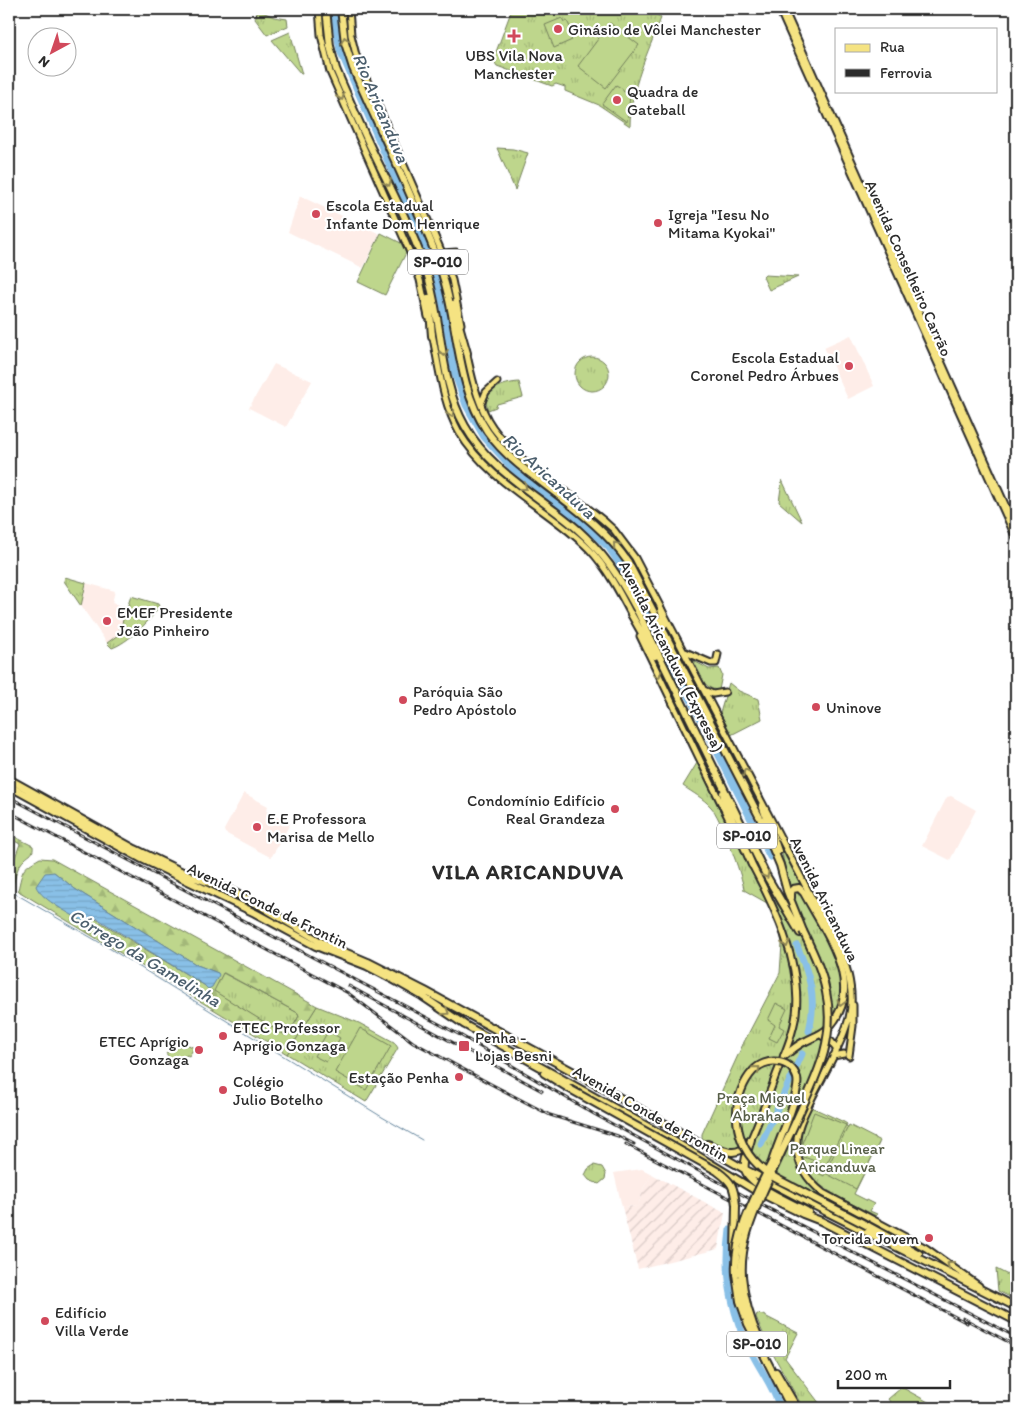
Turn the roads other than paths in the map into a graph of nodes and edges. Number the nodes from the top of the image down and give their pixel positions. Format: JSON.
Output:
{"nodes":[{"id":1,"x":319,"y":9,"type":"edge"},
{"id":2,"x":326,"y":9,"type":"edge"},
{"id":3,"x":349,"y":9,"type":"edge"},
{"id":4,"x":779,"y":9,"type":"edge"},
{"id":5,"x":784,"y":9,"type":"edge"},
{"id":6,"x":341,"y":10,"type":"edge"},
{"id":7,"x":418,"y":250,"type":"junction"},
{"id":8,"x":456,"y":252,"type":"dead end"},
{"id":9,"x":442,"y":253,"type":"junction"},
{"id":10,"x":445,"y":281,"type":"junction"},
{"id":11,"x":432,"y":336,"type":"junction"},
{"id":12,"x":467,"y":353,"type":"junction"},
{"id":13,"x":497,"y":382,"type":"dead end"},
{"id":14,"x":481,"y":405,"type":"junction"},
{"id":15,"x":1016,"y":529,"type":"edge"},
{"id":16,"x":1016,"y":538,"type":"edge"},
{"id":17,"x":661,"y":609,"type":"junction"},
{"id":18,"x":630,"y":614,"type":"junction"},
{"id":19,"x":673,"y":648,"type":"junction"},
{"id":20,"x":683,"y":650,"type":"junction"},
{"id":21,"x":718,"y":654,"type":"dead end"},
{"id":22,"x":668,"y":676,"type":"junction"},
{"id":23,"x":702,"y":689,"type":"junction"},
{"id":24,"x":724,"y":692,"type":"dead end"},
{"id":25,"x":9,"y":779,"type":"edge"},
{"id":26,"x":722,"y":784,"type":"junction"},
{"id":27,"x":9,"y":786,"type":"edge"},
{"id":28,"x":762,"y":805,"type":"junction"},
{"id":29,"x":752,"y":865,"type":"junction"},
{"id":30,"x":784,"y":879,"type":"junction"},
{"id":31,"x":199,"y":886,"type":"junction"},
{"id":32,"x":252,"y":902,"type":"junction"},
{"id":33,"x":793,"y":906,"type":"junction"},
{"id":34,"x":801,"y":932,"type":"junction"},
{"id":35,"x":851,"y":994,"type":"junction"},
{"id":36,"x":820,"y":1035,"type":"junction"},
{"id":37,"x":837,"y":1049,"type":"junction"},
{"id":38,"x":516,"y":1054,"type":"junction"},
{"id":39,"x":784,"y":1056,"type":"junction"},
{"id":40,"x":833,"y":1056,"type":"junction"},
{"id":41,"x":752,"y":1139,"type":"junction"},
{"id":42,"x":693,"y":1140,"type":"junction"},
{"id":43,"x":772,"y":1162,"type":"junction"},
{"id":44,"x":744,"y":1169,"type":"junction"},
{"id":45,"x":821,"y":1221,"type":"junction"},
{"id":46,"x":735,"y":1264,"type":"junction"},
{"id":47,"x":941,"y":1269,"type":"junction"},
{"id":48,"x":990,"y":1294,"type":"junction"},
{"id":49,"x":1016,"y":1307,"type":"edge"},
{"id":50,"x":1016,"y":1321,"type":"edge"},
{"id":51,"x":791,"y":1408,"type":"edge"},
{"id":52,"x":797,"y":1408,"type":"edge"}],
"edges":[{"from":1,"to":11,"type":"main road","one_way":true},
{"from":2,"to":7,"type":"highway","name":"Avenida Aricanduva (Expressa)","number":"SP-010","one_way":true},
{"from":3,"to":9,"type":"main road"},
{"from":4,"to":16,"type":"main road","name":"Avenida Conselheiro Carrão"},
{"from":5,"to":15,"type":"main road","name":"Avenida Conselheiro Carrão"},
{"from":10,"to":6,"type":"highway","number":"SP-010","one_way":true},
{"from":7,"to":11,"type":"highway"},
{"from":7,"to":22,"type":"highway","name":"Avenida Aricanduva (Expressa)","number":"SP-010","one_way":true},
{"from":8,"to":9,"type":"main road"},
{"from":9,"to":12,"type":"main road"},
{"from":10,"to":12,"type":"highway"},
{"from":19,"to":10,"type":"highway","number":"SP-010","one_way":true},
{"from":11,"to":18,"type":"main road","one_way":true},
{"from":12,"to":14,"type":"main road"},
{"from":13,"to":14,"type":"main road"},
{"from":14,"to":17,"type":"main road","name":"Avenida Aricanduva"},
{"from":17,"to":19,"type":"highway"},
{"from":17,"to":20,"type":"main road","name":"Avenida Aricanduva"},
{"from":18,"to":22,"type":"highway"},
{"from":18,"to":29,"type":"main road","one_way":true},
{"from":19,"to":30,"type":"highway","number":"SP-010"},
{"from":20,"to":21,"type":"main road"},
{"from":20,"to":23,"type":"main road","name":"Avenida Aricanduva"},
{"from":22,"to":26,"type":"highway","name":"Avenida Aricanduva (Expressa)","number":"SP-010"},
{"from":23,"to":24,"type":"main road"},
{"from":28,"to":23,"type":"main road","name":"Avenida Aricanduva","one_way":true},
{"from":25,"to":32,"type":"highway","name":"Avenida Conde de Frontin"},
{"from":26,"to":29,"type":"highway"},
{"from":26,"to":34,"type":"highway","name":"Avenida Aricanduva (Expressa)","number":"SP-010","one_way":true},
{"from":27,"to":31,"type":"highway","name":"Avenida Conde de Frontin"},
{"from":28,"to":30,"type":"highway"},
{"from":28,"to":35,"type":"main road","name":"Avenida Aricanduva"},
{"from":29,"to":39,"type":"main road","one_way":true},
{"from":30,"to":33,"type":"highway","number":"SP-010"},
{"from":31,"to":32,"type":"highway"},
{"from":31,"to":38,"type":"highway","name":"Avenida Conde de Frontin","one_way":true},
{"from":32,"to":42,"type":"highway","name":"Avenida Conde de Frontin"},
{"from":33,"to":34,"type":"highway","number":"SP-010"},
{"from":33,"to":36,"type":"highway","one_way":true},
{"from":34,"to":43,"type":"highway","number":"SP-010","bridge":true},
{"from":34,"to":52,"type":"highway","number":"SP-010","bridge":true},
{"from":35,"to":37,"type":"main road","name":"Avenida Aricanduva"},
{"from":35,"to":40,"type":"main road"},
{"from":36,"to":37,"type":"highway"},
{"from":36,"to":39,"type":"highway"},
{"from":37,"to":40,"type":"main road","name":"Avenida Aricanduva"},
{"from":38,"to":45,"type":"highway","name":"Avenida Conde de Frontin"},
{"from":38,"to":46,"type":"highway","bridge":true},
{"from":39,"to":41,"type":"main road"},
{"from":48,"to":40,"type":"main road","name":"Avenida Aricanduva","one_way":true},
{"from":41,"to":42,"type":"highway"},
{"from":41,"to":44,"type":"highway"},
{"from":42,"to":44,"type":"highway","name":"Avenida Conde de Frontin"},
{"from":43,"to":46,"type":"highway","number":"SP-010","bridge":true},
{"from":47,"to":43,"type":"highway","one_way":true,"bridge":true},
{"from":44,"to":45,"type":"highway"},
{"from":44,"to":47,"type":"highway","name":"Avenida Conde de Frontin"},
{"from":45,"to":50,"type":"highway","name":"Avenida Conde de Frontin"},
{"from":46,"to":51,"type":"highway","number":"SP-010","bridge":true},
{"from":47,"to":48,"type":"highway","name":"Avenida Conde de Frontin"},
{"from":48,"to":49,"type":"highway","name":"Avenida Conde de Frontin"}]}
